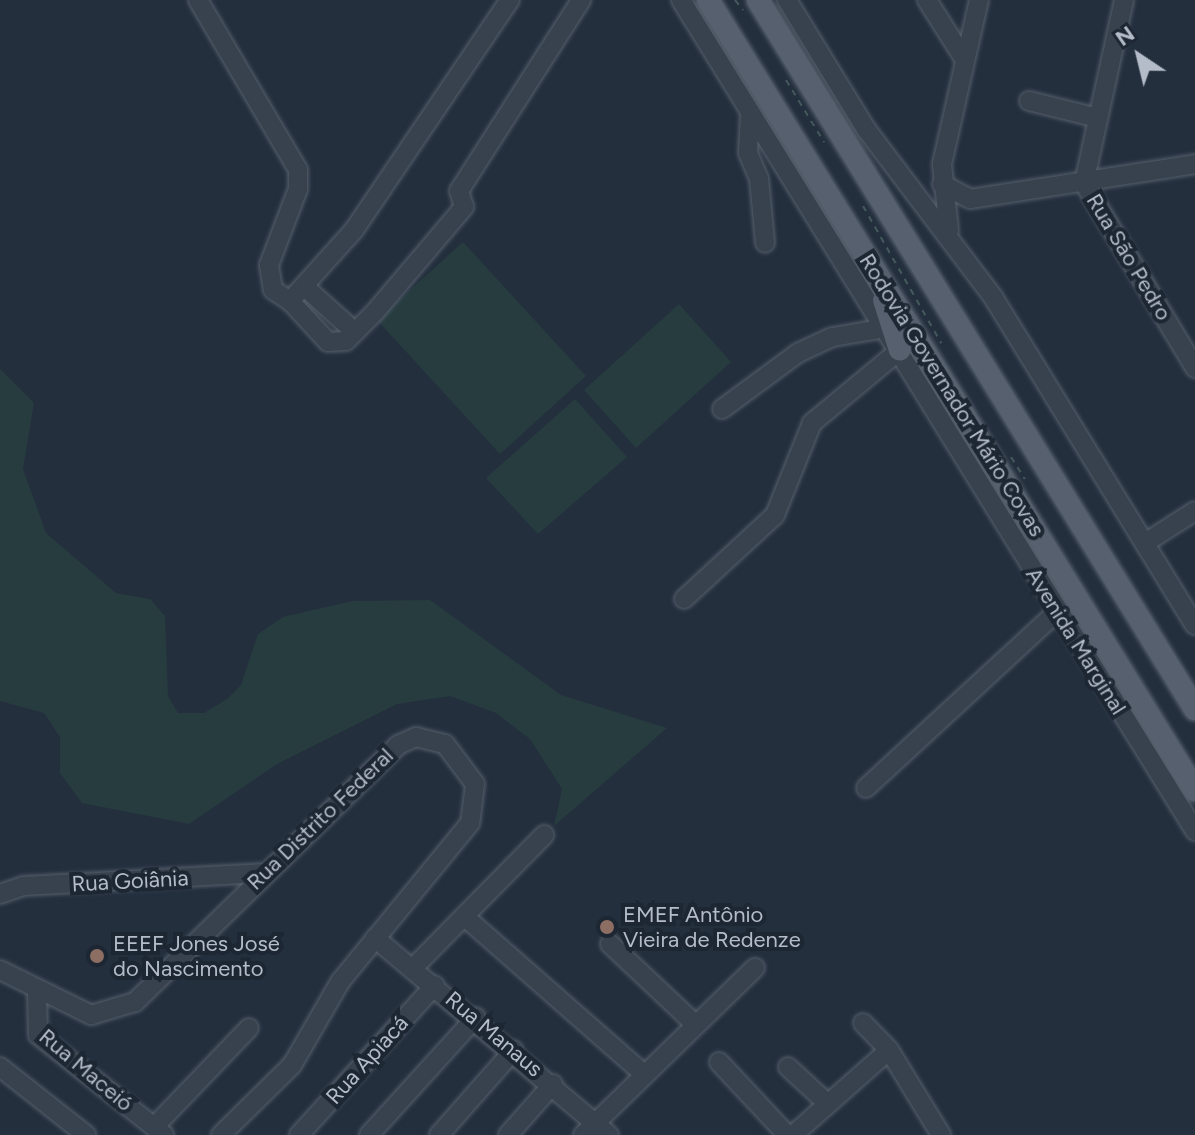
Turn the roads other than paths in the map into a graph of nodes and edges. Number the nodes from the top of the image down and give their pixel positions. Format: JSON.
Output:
{"nodes":[{"id":1,"x":198,"y":0,"type":"edge"},
{"id":2,"x":510,"y":0,"type":"edge"},
{"id":3,"x":581,"y":0,"type":"edge"},
{"id":4,"x":681,"y":0,"type":"edge"},
{"id":5,"x":708,"y":0,"type":"edge"},
{"id":6,"x":758,"y":0,"type":"edge"},
{"id":7,"x":787,"y":0,"type":"edge"},
{"id":8,"x":927,"y":0,"type":"edge"},
{"id":9,"x":979,"y":0,"type":"edge"},
{"id":10,"x":1124,"y":0,"type":"edge"},
{"id":11,"x":965,"y":60,"type":"junction"},
{"id":12,"x":1029,"y":101,"type":"dead end"},
{"id":13,"x":750,"y":113,"type":"junction"},
{"id":14,"x":1098,"y":118,"type":"junction"},
{"id":15,"x":1195,"y":164,"type":"edge"},
{"id":16,"x":1084,"y":183,"type":"junction"},
{"id":17,"x":942,"y":184,"type":"junction"},
{"id":18,"x":970,"y":199,"type":"junction"},
{"id":19,"x":946,"y":218,"type":"junction"},
{"id":20,"x":952,"y":237,"type":"junction"},
{"id":21,"x":765,"y":243,"type":"dead end"},
{"id":22,"x":873,"y":265,"type":"junction"},
{"id":23,"x":307,"y":289,"type":"junction"},
{"id":24,"x":290,"y":301,"type":"junction"},
{"id":25,"x":886,"y":328,"type":"junction"},
{"id":26,"x":355,"y":332,"type":"junction"},
{"id":27,"x":900,"y":350,"type":"junction"},
{"id":28,"x":1195,"y":368,"type":"edge"},
{"id":29,"x":722,"y":409,"type":"dead end"},
{"id":30,"x":1195,"y":511,"type":"edge"},
{"id":31,"x":1145,"y":543,"type":"junction"},
{"id":32,"x":684,"y":599,"type":"dead end"},
{"id":33,"x":1058,"y":611,"type":"junction"},
{"id":34,"x":1195,"y":625,"type":"edge"},
{"id":35,"x":1195,"y":709,"type":"edge"},
{"id":36,"x":866,"y":788,"type":"dead end"},
{"id":37,"x":1195,"y":790,"type":"edge"},
{"id":38,"x":1195,"y":831,"type":"edge"},
{"id":39,"x":544,"y":835,"type":"dead end"},
{"id":40,"x":261,"y":873,"type":"junction"},
{"id":41,"x":0,"y":894,"type":"edge"},
{"id":42,"x":465,"y":917,"type":"junction"},
{"id":43,"x":375,"y":938,"type":"junction"},
{"id":44,"x":610,"y":944,"type":"dead end"},
{"id":45,"x":413,"y":968,"type":"junction"},
{"id":46,"x":755,"y":968,"type":"dead end"},
{"id":47,"x":0,"y":970,"type":"edge"},
{"id":48,"x":435,"y":985,"type":"junction"},
{"id":49,"x":37,"y":993,"type":"junction"},
{"id":50,"x":476,"y":1017,"type":"junction"},
{"id":51,"x":863,"y":1023,"type":"dead end"},
{"id":52,"x":695,"y":1024,"type":"junction"},
{"id":53,"x":249,"y":1028,"type":"dead end"},
{"id":54,"x":514,"y":1050,"type":"junction"},
{"id":55,"x":889,"y":1050,"type":"junction"},
{"id":56,"x":719,"y":1062,"type":"dead end"},
{"id":57,"x":0,"y":1067,"type":"edge"},
{"id":58,"x":788,"y":1067,"type":"dead end"},
{"id":59,"x":644,"y":1074,"type":"junction"},
{"id":60,"x":553,"y":1084,"type":"junction"},
{"id":61,"x":828,"y":1104,"type":"junction"},
{"id":62,"x":159,"y":1131,"type":"edge"},
{"id":63,"x":596,"y":1131,"type":"edge"},
{"id":64,"x":86,"y":1135,"type":"edge"},
{"id":65,"x":221,"y":1135,"type":"edge"},
{"id":66,"x":299,"y":1135,"type":"edge"},
{"id":67,"x":369,"y":1135,"type":"edge"},
{"id":68,"x":439,"y":1135,"type":"edge"},
{"id":69,"x":508,"y":1135,"type":"edge"},
{"id":70,"x":790,"y":1135,"type":"edge"},
{"id":71,"x":941,"y":1135,"type":"edge"}],
"edges":[{"from":1,"to":24,"type":"street"},
{"from":2,"to":23,"type":"street"},
{"from":3,"to":26,"type":"street"},
{"from":4,"to":13,"type":"street","name":"Avenida Marginal"},
{"from":5,"to":22,"type":"main road","name":"Rodovia Governador Mário Covas"},
{"from":6,"to":35,"type":"main road","name":"Rodovia Governador Mário Covas"},
{"from":7,"to":20,"type":"street"},
{"from":8,"to":11,"type":"street"},
{"from":9,"to":11,"type":"street"},
{"from":10,"to":14,"type":"street","name":"Rua São Pedro"},
{"from":11,"to":17,"type":"street"},
{"from":12,"to":14,"type":"street"},
{"from":13,"to":21,"type":"street"},
{"from":13,"to":25,"type":"street","name":"Avenida Marginal"},
{"from":14,"to":16,"type":"street","name":"Rua São Pedro"},
{"from":15,"to":16,"type":"street"},
{"from":16,"to":18,"type":"street"},
{"from":16,"to":28,"type":"street","name":"Rua São Pedro"},
{"from":17,"to":18,"type":"street"},
{"from":17,"to":19,"type":"street"},
{"from":18,"to":19,"type":"street"},
{"from":19,"to":20,"type":"street"},
{"from":20,"to":31,"type":"street"},
{"from":22,"to":27,"type":"main road"},
{"from":22,"to":37,"type":"main road","name":"Rodovia Governador Mário Covas"},
{"from":23,"to":24,"type":"street"},
{"from":23,"to":26,"type":"street"},
{"from":24,"to":26,"type":"street"},
{"from":25,"to":27,"type":"street","name":"Avenida Marginal"},
{"from":25,"to":29,"type":"street"},
{"from":27,"to":32,"type":"street"},
{"from":27,"to":33,"type":"street","name":"Avenida Marginal"},
{"from":30,"to":31,"type":"street"},
{"from":31,"to":34,"type":"street"},
{"from":33,"to":36,"type":"street"},
{"from":33,"to":38,"type":"street","name":"Avenida Marginal"},
{"from":39,"to":42,"type":"street"},
{"from":40,"to":41,"type":"street","name":"Rua Goiânia"},
{"from":40,"to":43,"type":"street","name":"Rua Distrito Federal"},
{"from":40,"to":49,"type":"street","name":"Rua Distrito Federal"},
{"from":42,"to":45,"type":"street"},
{"from":42,"to":59,"type":"street"},
{"from":43,"to":45,"type":"street","name":"Rua Manaus"},
{"from":43,"to":65,"type":"street","name":"Rua Distrito Federal"},
{"from":44,"to":52,"type":"street"},
{"from":45,"to":48,"type":"street","name":"Rua Manaus"},
{"from":46,"to":52,"type":"street"},
{"from":47,"to":49,"type":"street","name":"Rua Distrito Federal"},
{"from":48,"to":50,"type":"street","name":"Rua Manaus"},
{"from":48,"to":66,"type":"street","name":"Rua Apiacá"},
{"from":49,"to":62,"type":"street","name":"Rua Maceió"},
{"from":50,"to":54,"type":"street","name":"Rua Manaus"},
{"from":50,"to":67,"type":"street"},
{"from":51,"to":55,"type":"street"},
{"from":52,"to":59,"type":"street"},
{"from":53,"to":62,"type":"street"},
{"from":54,"to":60,"type":"street","name":"Rua Manaus"},
{"from":54,"to":68,"type":"street"},
{"from":55,"to":61,"type":"street"},
{"from":55,"to":71,"type":"street"},
{"from":56,"to":70,"type":"street"},
{"from":57,"to":64,"type":"street"},
{"from":58,"to":61,"type":"street"},
{"from":59,"to":63,"type":"street"},
{"from":60,"to":63,"type":"street","name":"Rua Manaus"},
{"from":60,"to":69,"type":"street"},
{"from":61,"to":70,"type":"street"}]}
